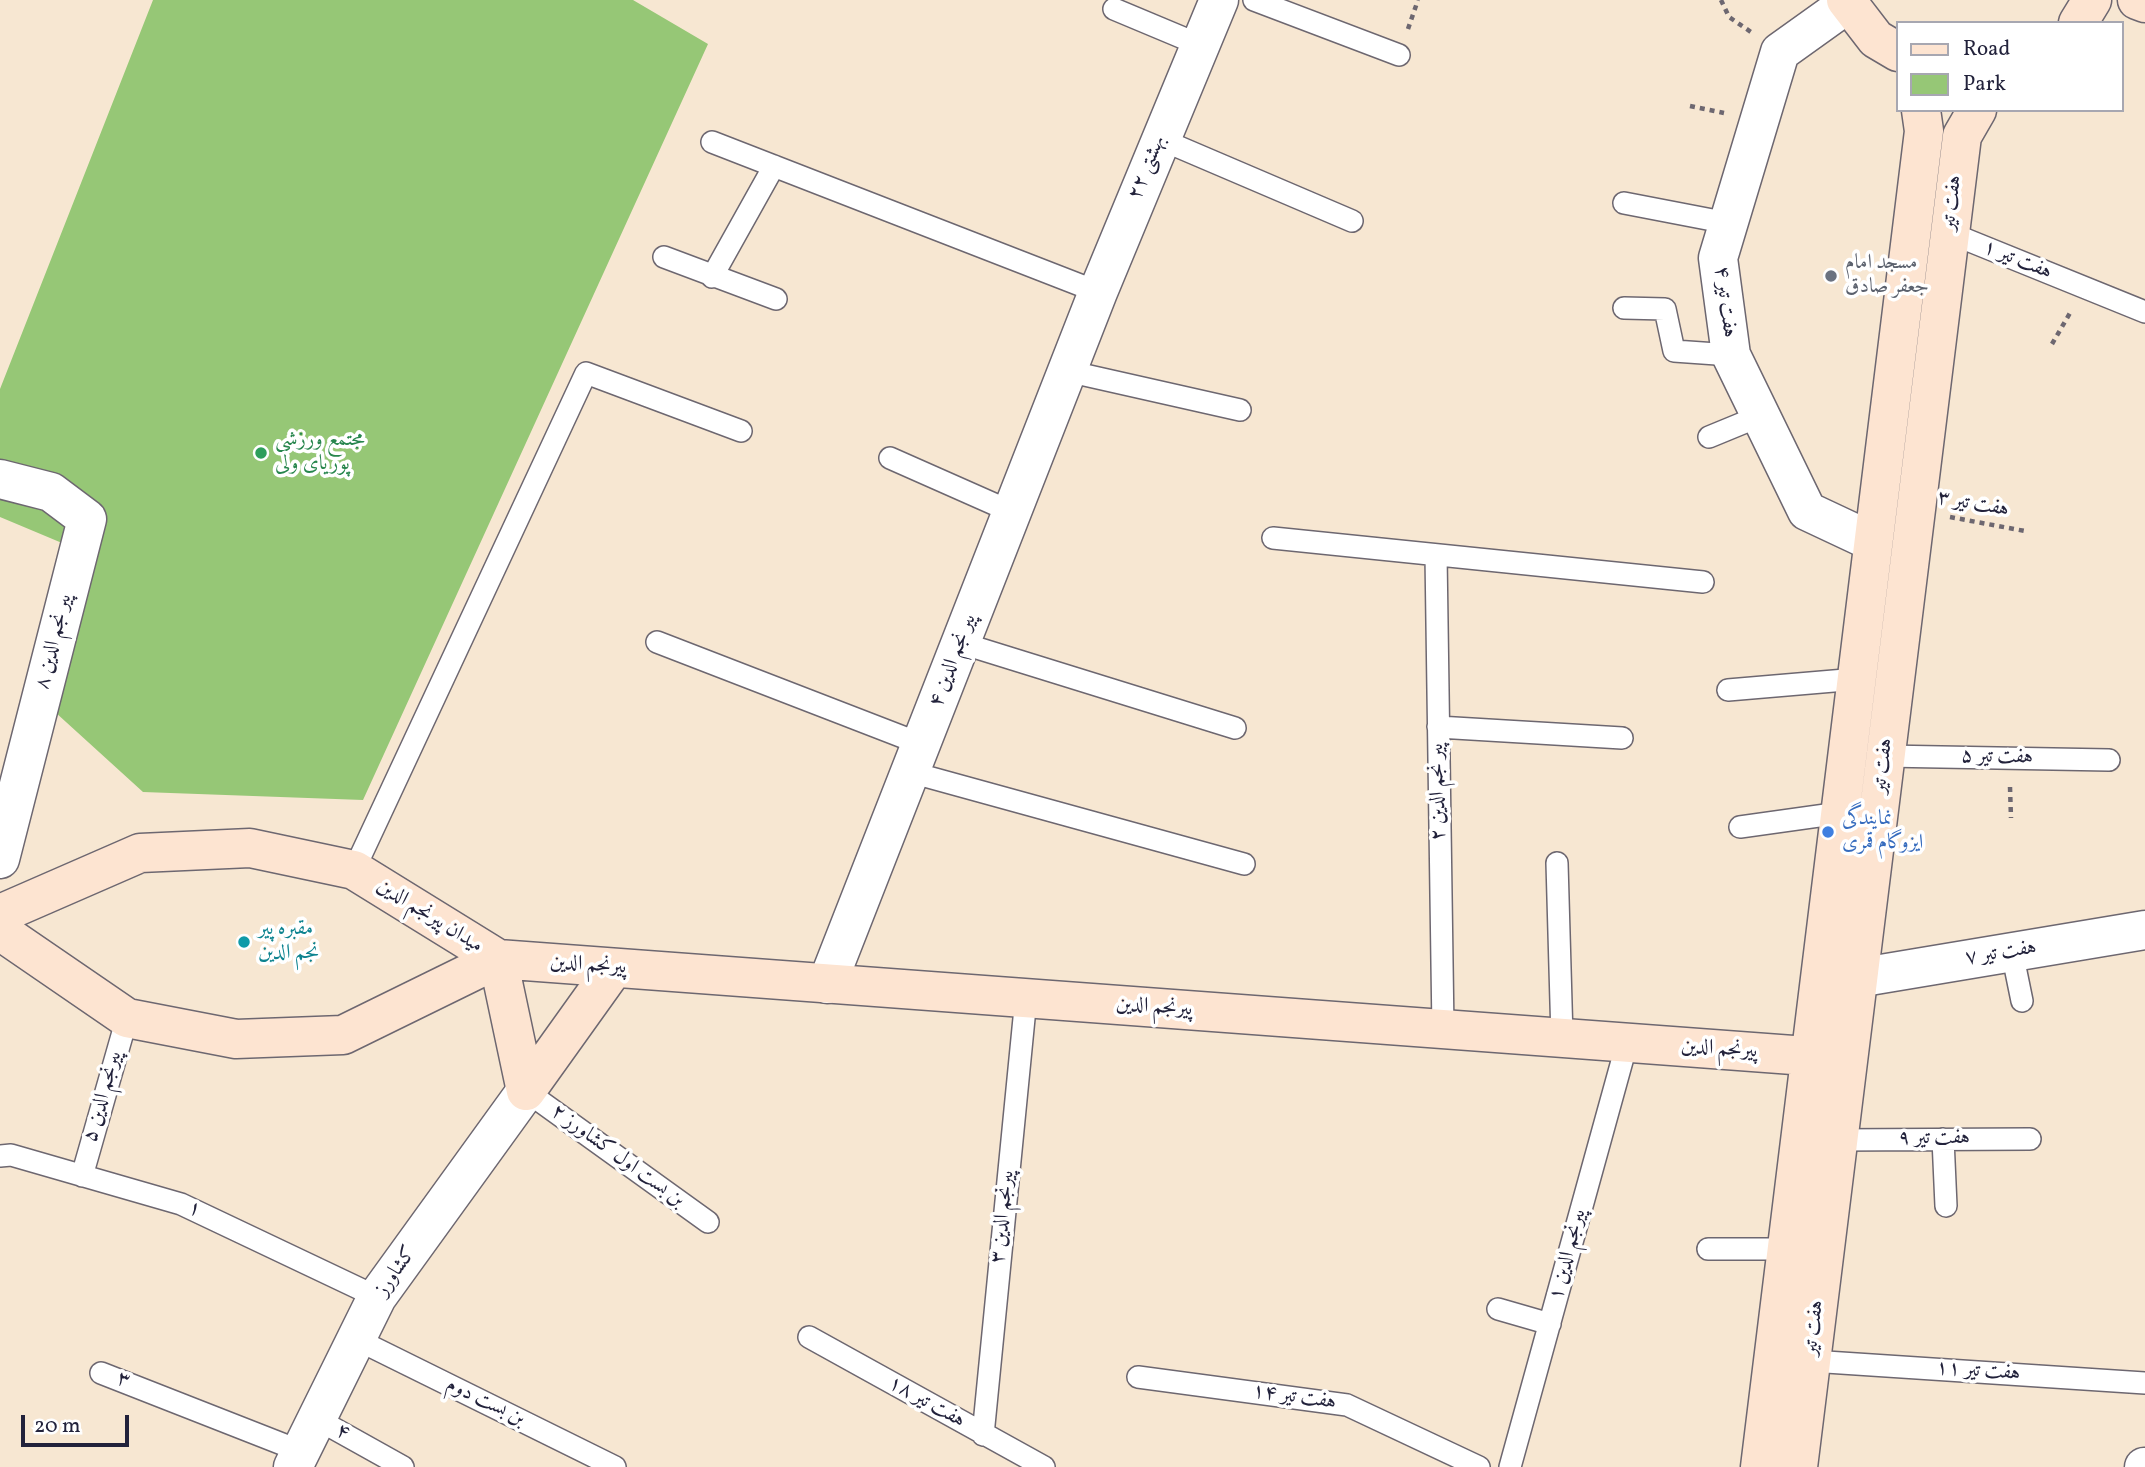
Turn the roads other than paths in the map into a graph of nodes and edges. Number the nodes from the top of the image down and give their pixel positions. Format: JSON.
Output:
{"nodes":[{"id":1,"x":1219,"y":0,"type":"edge"},
{"id":2,"x":1254,"y":0,"type":"edge"},
{"id":3,"x":2092,"y":0,"type":"edge"},
{"id":4,"x":2137,"y":0,"type":"edge"},
{"id":5,"x":1846,"y":2,"type":"edge"},
{"id":6,"x":2145,"y":3,"type":"edge"},
{"id":7,"x":1114,"y":9,"type":"dead end"},
{"id":8,"x":2079,"y":21,"type":"edge"},
{"id":9,"x":1200,"y":45,"type":"junction"},
{"id":10,"x":1896,"y":51,"type":"edge"},
{"id":11,"x":1399,"y":55,"type":"dead end"},
{"id":12,"x":1921,"y":112,"type":"edge"},
{"id":13,"x":1977,"y":112,"type":"edge"},
{"id":14,"x":1160,"y":139,"type":"junction"},
{"id":15,"x":712,"y":142,"type":"dead end"},
{"id":16,"x":774,"y":166,"type":"junction"},
{"id":17,"x":1624,"y":203,"type":"dead end"},
{"id":18,"x":1352,"y":221,"type":"dead end"},
{"id":19,"x":1728,"y":223,"type":"junction"},
{"id":20,"x":1950,"y":233,"type":"junction"},
{"id":21,"x":664,"y":257,"type":"dead end"},
{"id":22,"x":712,"y":277,"type":"junction"},
{"id":23,"x":1098,"y":292,"type":"junction"},
{"id":24,"x":776,"y":299,"type":"dead end"},
{"id":25,"x":1625,"y":308,"type":"dead end"},
{"id":26,"x":2145,"y":313,"type":"edge"},
{"id":27,"x":1074,"y":354,"type":"junction"},
{"id":28,"x":1731,"y":355,"type":"junction"},
{"id":29,"x":1240,"y":410,"type":"dead end"},
{"id":30,"x":1760,"y":416,"type":"junction"},
{"id":31,"x":741,"y":431,"type":"dead end"},
{"id":32,"x":1709,"y":438,"type":"dead end"},
{"id":33,"x":890,"y":458,"type":"dead end"},
{"id":34,"x":0,"y":478,"type":"edge"},
{"id":35,"x":1012,"y":512,"type":"junction"},
{"id":36,"x":1273,"y":538,"type":"dead end"},
{"id":37,"x":1873,"y":542,"type":"junction"},
{"id":38,"x":1436,"y":555,"type":"junction"},
{"id":39,"x":1703,"y":582,"type":"dead end"},
{"id":40,"x":657,"y":642,"type":"dead end"},
{"id":41,"x":961,"y":643,"type":"junction"},
{"id":42,"x":1857,"y":679,"type":"junction"},
{"id":43,"x":1728,"y":690,"type":"dead end"},
{"id":44,"x":1438,"y":727,"type":"junction"},
{"id":45,"x":1235,"y":728,"type":"dead end"},
{"id":46,"x":1622,"y":738,"type":"dead end"},
{"id":47,"x":1885,"y":756,"type":"junction"},
{"id":48,"x":916,"y":758,"type":"junction"},
{"id":49,"x":2109,"y":760,"type":"dead end"},
{"id":50,"x":1840,"y":813,"type":"junction"},
{"id":51,"x":1740,"y":827,"type":"dead end"},
{"id":52,"x":0,"y":859,"type":"edge"},
{"id":53,"x":1557,"y":863,"type":"dead end"},
{"id":54,"x":1244,"y":864,"type":"dead end"},
{"id":55,"x":354,"y":870,"type":"junction"},
{"id":56,"x":0,"y":914,"type":"edge"},
{"id":57,"x":2145,"y":930,"type":"edge"},
{"id":58,"x":0,"y":931,"type":"edge"},
{"id":59,"x":2012,"y":952,"type":"junction"},
{"id":60,"x":498,"y":960,"type":"junction"},
{"id":61,"x":614,"y":968,"type":"junction"},
{"id":62,"x":1857,"y":978,"type":"junction"},
{"id":63,"x":827,"y":984,"type":"junction"},
{"id":64,"x":1026,"y":999,"type":"junction"},
{"id":65,"x":2022,"y":1001,"type":"dead end"},
{"id":66,"x":127,"y":1018,"type":"junction"},
{"id":67,"x":1443,"y":1030,"type":"junction"},
{"id":68,"x":1562,"y":1038,"type":"junction"},
{"id":69,"x":1627,"y":1043,"type":"junction"},
{"id":70,"x":1829,"y":1058,"type":"junction"},
{"id":71,"x":526,"y":1091,"type":"junction"},
{"id":72,"x":1943,"y":1139,"type":"junction"},
{"id":73,"x":2030,"y":1139,"type":"dead end"},
{"id":74,"x":1837,"y":1140,"type":"junction"},
{"id":75,"x":0,"y":1156,"type":"edge"},
{"id":76,"x":82,"y":1176,"type":"junction"},
{"id":77,"x":1946,"y":1206,"type":"dead end"},
{"id":78,"x":708,"y":1222,"type":"dead end"},
{"id":79,"x":1708,"y":1249,"type":"dead end"},
{"id":80,"x":1787,"y":1249,"type":"junction"},
{"id":81,"x":377,"y":1297,"type":"junction"},
{"id":82,"x":1498,"y":1309,"type":"dead end"},
{"id":83,"x":1550,"y":1324,"type":"junction"},
{"id":84,"x":808,"y":1337,"type":"dead end"},
{"id":85,"x":356,"y":1339,"type":"junction"},
{"id":86,"x":1811,"y":1361,"type":"junction"},
{"id":87,"x":102,"y":1373,"type":"dead end"},
{"id":88,"x":1138,"y":1377,"type":"dead end"},
{"id":89,"x":2145,"y":1383,"type":"edge"},
{"id":90,"x":983,"y":1435,"type":"junction"},
{"id":91,"x":303,"y":1446,"type":"edge"},
{"id":92,"x":403,"y":1467,"type":"edge"},
{"id":93,"x":614,"y":1467,"type":"edge"},
{"id":94,"x":1044,"y":1467,"type":"edge"},
{"id":95,"x":1479,"y":1467,"type":"edge"},
{"id":96,"x":1510,"y":1467,"type":"edge"},
{"id":97,"x":1760,"y":1467,"type":"edge"},
{"id":98,"x":1798,"y":1467,"type":"edge"}],
"edges":[{"from":1,"to":9,"type":"street","name":"بهشتی ۲۲"},
{"from":2,"to":11,"type":"lane"},
{"from":3,"to":8,"type":"main road"},
{"from":4,"to":6,"type":"main road"},
{"from":5,"to":10,"type":"main road"},
{"from":5,"to":19,"type":"street","name":"هفت تیر ۴"},
{"from":7,"to":9,"type":"lane"},
{"from":9,"to":14,"type":"street","name":"بهشتی ۲۲"},
{"from":12,"to":37,"type":"main road","name":"هفت تیر"},
{"from":13,"to":20,"type":"main road","name":"هفت تیر"},
{"from":14,"to":18,"type":"lane"},
{"from":14,"to":23,"type":"street","name":"بهشتی ۲۲"},
{"from":15,"to":16,"type":"lane"},
{"from":16,"to":22,"type":"lane"},
{"from":16,"to":23,"type":"lane"},
{"from":17,"to":19,"type":"lane"},
{"from":19,"to":28,"type":"street","name":"هفت تیر ۴"},
{"from":20,"to":26,"type":"lane","name":"هفت تیر ۱"},
{"from":20,"to":47,"type":"main road","name":"هفت تیر"},
{"from":21,"to":22,"type":"lane"},
{"from":22,"to":24,"type":"lane"},
{"from":23,"to":27,"type":"street","name":"بهشتی ۲۲"},
{"from":25,"to":28,"type":"lane"},
{"from":27,"to":29,"type":"lane"},
{"from":27,"to":35,"type":"street","name":"پیر نجم الدین ۴"},
{"from":28,"to":30,"type":"street","name":"هفت تیر ۴"},
{"from":30,"to":32,"type":"lane"},
{"from":30,"to":37,"type":"street","name":"هفت تیر ۴"},
{"from":31,"to":55,"type":"lane"},
{"from":33,"to":35,"type":"lane"},
{"from":34,"to":52,"type":"street","name":"پیر نجم الدین ۸"},
{"from":35,"to":41,"type":"street","name":"پیر نجم الدین ۴"},
{"from":36,"to":38,"type":"lane"},
{"from":37,"to":42,"type":"main road","name":"هفت تیر"},
{"from":38,"to":39,"type":"lane"},
{"from":38,"to":44,"type":"lane","name":"پیر نجم الدین ۲"},
{"from":40,"to":48,"type":"lane"},
{"from":41,"to":45,"type":"lane"},
{"from":41,"to":48,"type":"street","name":"پیر نجم الدین ۴"},
{"from":42,"to":43,"type":"lane"},
{"from":42,"to":50,"type":"main road","name":"هفت تیر"},
{"from":44,"to":46,"type":"lane"},
{"from":44,"to":67,"type":"lane","name":"پیر نجم الدین ۲"},
{"from":47,"to":49,"type":"lane","name":"هفت تیر ۵"},
{"from":47,"to":62,"type":"main road","name":"هفت تیر"},
{"from":48,"to":54,"type":"lane"},
{"from":48,"to":63,"type":"street","name":"پیر نجم الدین ۴"},
{"from":50,"to":51,"type":"lane"},
{"from":50,"to":70,"type":"main road","name":"هفت تیر"},
{"from":53,"to":68,"type":"lane"},
{"from":55,"to":56,"type":"main road","name":"میدان پیرنجم الدین"},
{"from":55,"to":60,"type":"main road","name":"میدان پیرنجم الدین"},
{"from":57,"to":59,"type":"street","name":"هفت تیر ۷"},
{"from":58,"to":66,"type":"main road","name":"میدان پیرنجم الدین"},
{"from":59,"to":62,"type":"street","name":"هفت تیر ۷"},
{"from":59,"to":65,"type":"lane"},
{"from":60,"to":61,"type":"main road","name":"پیرنجم الدین"},
{"from":60,"to":66,"type":"main road","name":"میدان پیرنجم الدین"},
{"from":60,"to":71,"type":"main road"},
{"from":61,"to":63,"type":"main road","name":"پیرنجم الدین"},
{"from":61,"to":71,"type":"main road"},
{"from":62,"to":70,"type":"main road","name":"هفت تیر"},
{"from":63,"to":64,"type":"main road","name":"پیرنجم الدین"},
{"from":64,"to":67,"type":"main road","name":"پیرنجم الدین"},
{"from":64,"to":90,"type":"lane","name":"پیرنجم الدین ۳"},
{"from":66,"to":76,"type":"lane","name":"پیرنجم الدین ۵"},
{"from":67,"to":68,"type":"main road","name":"پیرنجم الدین"},
{"from":68,"to":69,"type":"main road","name":"پیرنجم الدین"},
{"from":69,"to":70,"type":"main road","name":"پیرنجم الدین"},
{"from":69,"to":83,"type":"lane","name":"پیرنجم الدین ۱"},
{"from":70,"to":74,"type":"main road","name":"هفت تیر"},
{"from":70,"to":80,"type":"main road","name":"هفت تیر"},
{"from":71,"to":78,"type":"lane","name":"بن بست اول کشاورز ۲"},
{"from":71,"to":81,"type":"street","name":"کشاورز"},
{"from":72,"to":73,"type":"lane","name":"هفت تیر ۹"},
{"from":72,"to":74,"type":"lane","name":"هفت تیر ۹"},
{"from":72,"to":77,"type":"lane"},
{"from":74,"to":86,"type":"main road","name":"هفت تیر"},
{"from":75,"to":76,"type":"lane","name":"۱"},
{"from":76,"to":81,"type":"lane","name":"۱"},
{"from":79,"to":80,"type":"lane"},
{"from":80,"to":97,"type":"main road","name":"هفت تیر"},
{"from":81,"to":85,"type":"street","name":"کشاورز"},
{"from":82,"to":83,"type":"lane"},
{"from":83,"to":96,"type":"lane","name":"پیرنجم الدین ۱"},
{"from":84,"to":90,"type":"lane","name":"هفت تیر ۱۸"},
{"from":85,"to":91,"type":"street","name":"کشاورز"},
{"from":85,"to":93,"type":"lane","name":"بن بست دوم"},
{"from":86,"to":89,"type":"lane","name":"هفت تیر ۱۱"},
{"from":86,"to":98,"type":"main road","name":"هفت تیر"},
{"from":87,"to":91,"type":"lane","name":"۳"},
{"from":88,"to":95,"type":"lane","name":"هفت تیر ۱۴"},
{"from":90,"to":94,"type":"lane","name":"هفت تیر ۱۸"},
{"from":91,"to":92,"type":"lane","name":"۴"}]}
